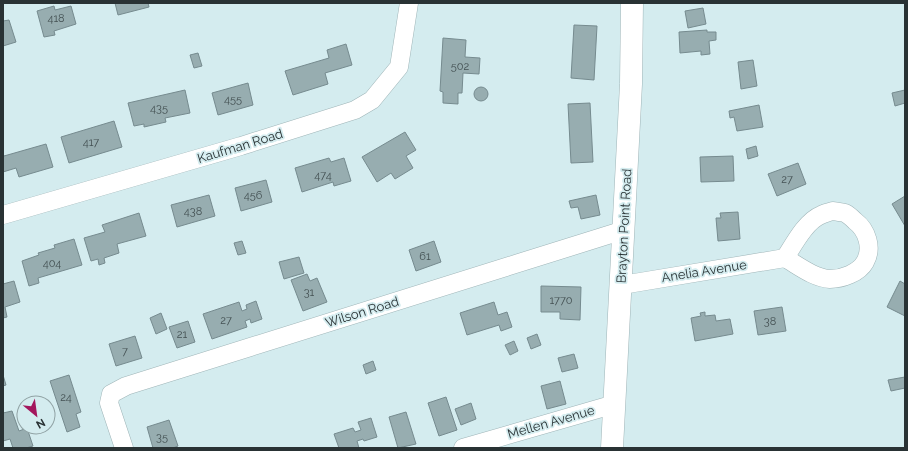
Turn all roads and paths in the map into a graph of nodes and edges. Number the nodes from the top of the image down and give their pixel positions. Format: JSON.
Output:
{"nodes":[{"id":1,"x":409,"y":3,"type":"edge"},
{"id":2,"x":632,"y":3,"type":"edge"},
{"id":3,"x":3,"y":215,"type":"edge"},
{"id":4,"x":624,"y":230,"type":"junction"},
{"id":5,"x":786,"y":258,"type":"junction"},
{"id":6,"x":622,"y":285,"type":"junction"},
{"id":7,"x":615,"y":404,"type":"junction"},
{"id":8,"x":124,"y":448,"type":"edge"},
{"id":9,"x":463,"y":448,"type":"edge"},
{"id":10,"x":612,"y":448,"type":"edge"}],
"edges":[{"from":1,"to":3,"type":"street","name":"Kaufman Road"},
{"from":2,"to":4,"type":"street","name":"Brayton Point Road"},
{"from":4,"to":6,"type":"street","name":"Brayton Point Road"},
{"from":4,"to":8,"type":"street","name":"Wilson Road"},
{"from":5,"to":5,"type":"street"},
{"from":5,"to":6,"type":"street","name":"Anelia Avenue"},
{"from":6,"to":7,"type":"street","name":"Brayton Point Road"},
{"from":7,"to":9,"type":"street","name":"Mellen Avenue"},
{"from":7,"to":10,"type":"street","name":"Brayton Point Road"}]}
